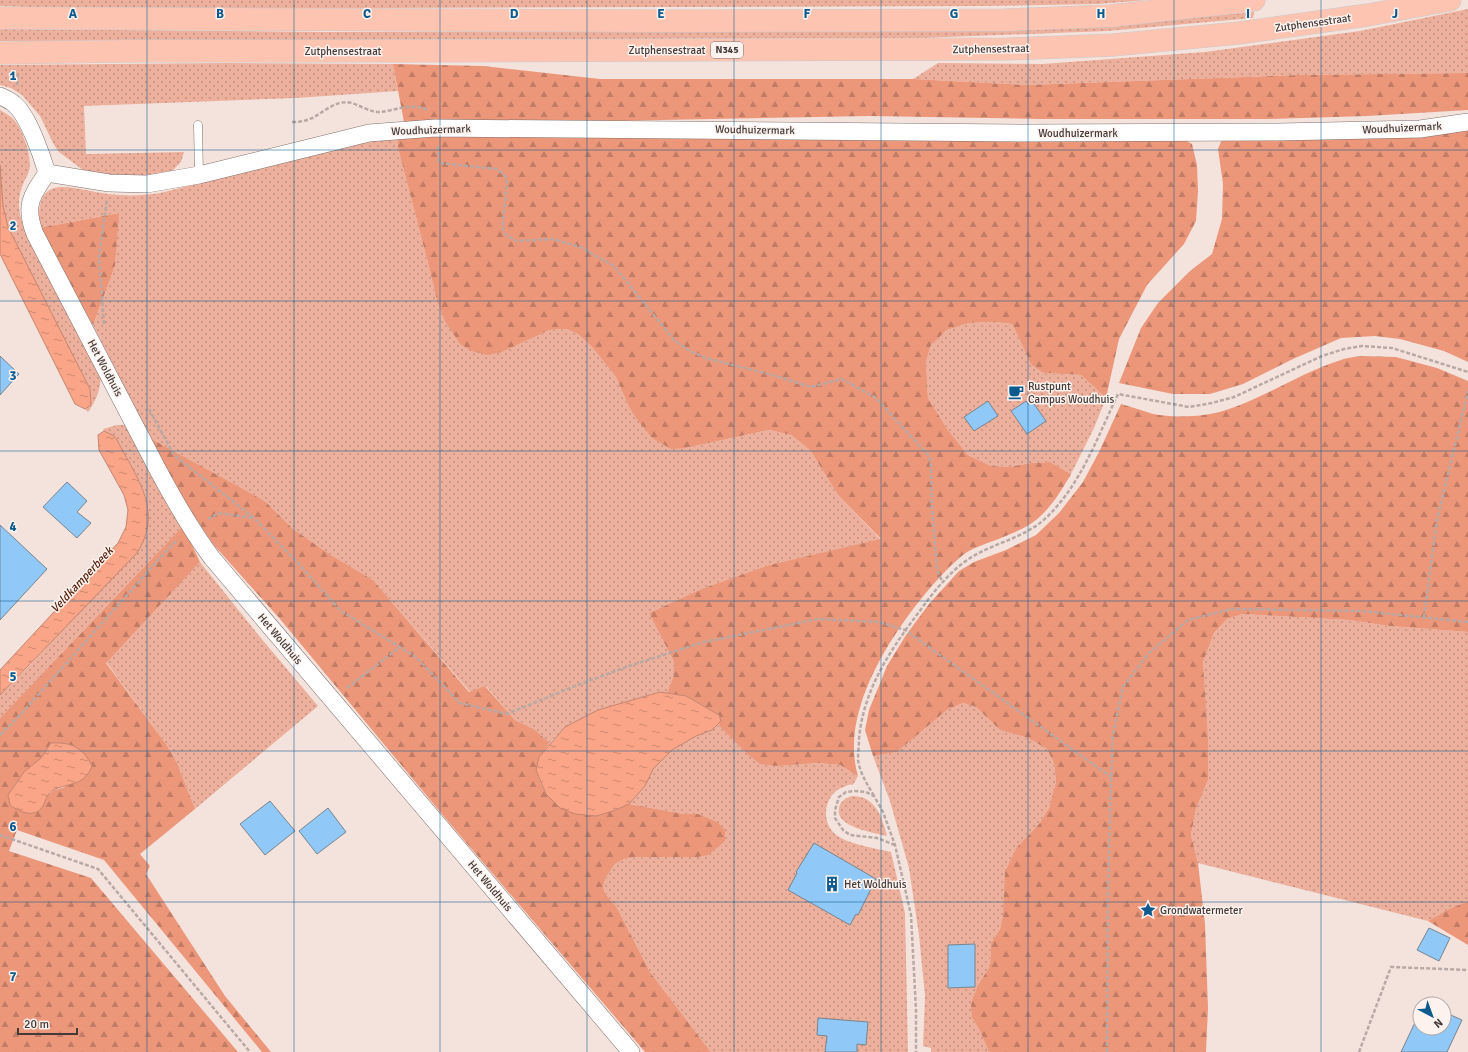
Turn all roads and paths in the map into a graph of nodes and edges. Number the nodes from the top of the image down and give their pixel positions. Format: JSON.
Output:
{"nodes":[{"id":1,"x":1254,"y":0,"type":"edge"},
{"id":2,"x":1450,"y":0,"type":"edge"},
{"id":3,"x":0,"y":18,"type":"edge"},
{"id":4,"x":0,"y":53,"type":"edge"},
{"id":5,"x":0,"y":96,"type":"edge"},
{"id":6,"x":292,"y":122,"type":"dead end"},
{"id":7,"x":1468,"y":122,"type":"edge"},
{"id":8,"x":198,"y":125,"type":"dead end"},
{"id":9,"x":434,"y":128,"type":"junction"},
{"id":10,"x":48,"y":173,"type":"junction"},
{"id":11,"x":199,"y":175,"type":"junction"},
{"id":12,"x":109,"y":183,"type":"junction"},
{"id":13,"x":107,"y":330,"type":"dead end"},
{"id":14,"x":1468,"y":372,"type":"edge"},
{"id":15,"x":1468,"y":391,"type":"edge"},
{"id":16,"x":148,"y":406,"type":"dead end"},
{"id":17,"x":254,"y":518,"type":"junction"},
{"id":18,"x":191,"y":528,"type":"junction"},
{"id":19,"x":942,"y":582,"type":"junction"},
{"id":20,"x":1424,"y":617,"type":"junction"},
{"id":21,"x":1468,"y":622,"type":"edge"},
{"id":22,"x":905,"y":630,"type":"junction"},
{"id":23,"x":400,"y":647,"type":"junction"},
{"id":24,"x":332,"y":700,"type":"junction"},
{"id":25,"x":0,"y":735,"type":"edge"},
{"id":26,"x":1110,"y":777,"type":"junction"},
{"id":27,"x":874,"y":796,"type":"junction"},
{"id":28,"x":0,"y":835,"type":"edge"},
{"id":29,"x":895,"y":845,"type":"junction"},
{"id":30,"x":1468,"y":970,"type":"edge"},
{"id":31,"x":250,"y":1052,"type":"edge"},
{"id":32,"x":631,"y":1052,"type":"edge"},
{"id":33,"x":916,"y":1052,"type":"edge"},
{"id":34,"x":1107,"y":1052,"type":"edge"},
{"id":35,"x":1359,"y":1052,"type":"edge"}],
"edges":[{"from":1,"to":3,"type":"main road"},
{"from":2,"to":4,"type":"main road","name":"Zutphensestraat","number":"N345"},
{"from":5,"to":10,"type":"street"},
{"from":6,"to":9,"type":"path"},
{"from":7,"to":9,"type":"street","name":"Woudhuizermark"},
{"from":8,"to":11,"type":"lane"},
{"from":9,"to":11,"type":"street","name":"Woudhuizermark"},
{"from":9,"to":19,"type":"path"},
{"from":10,"to":12,"type":"street","name":"Woudhuizermark"},
{"from":10,"to":18,"type":"street","name":"Het Woldhuis"},
{"from":11,"to":12,"type":"street","name":"Woudhuizermark"},
{"from":12,"to":13,"type":"path"},
{"from":14,"to":19,"type":"path"},
{"from":15,"to":20,"type":"path"},
{"from":16,"to":17,"type":"path"},
{"from":17,"to":18,"type":"path"},
{"from":17,"to":23,"type":"path"},
{"from":18,"to":24,"type":"street","name":"Het Woldhuis"},
{"from":18,"to":25,"type":"path"},
{"from":19,"to":22,"type":"path"},
{"from":20,"to":21,"type":"path"},
{"from":20,"to":26,"type":"path"},
{"from":22,"to":23,"type":"path"},
{"from":22,"to":26,"type":"path"},
{"from":22,"to":27,"type":"path"},
{"from":23,"to":24,"type":"path"},
{"from":24,"to":32,"type":"street","name":"Het Woldhuis"},
{"from":26,"to":34,"type":"path"},
{"from":27,"to":29,"type":"path"},
{"from":27,"to":29,"type":"path"},
{"from":28,"to":31,"type":"path"},
{"from":29,"to":33,"type":"path"},
{"from":30,"to":35,"type":"path"}]}
